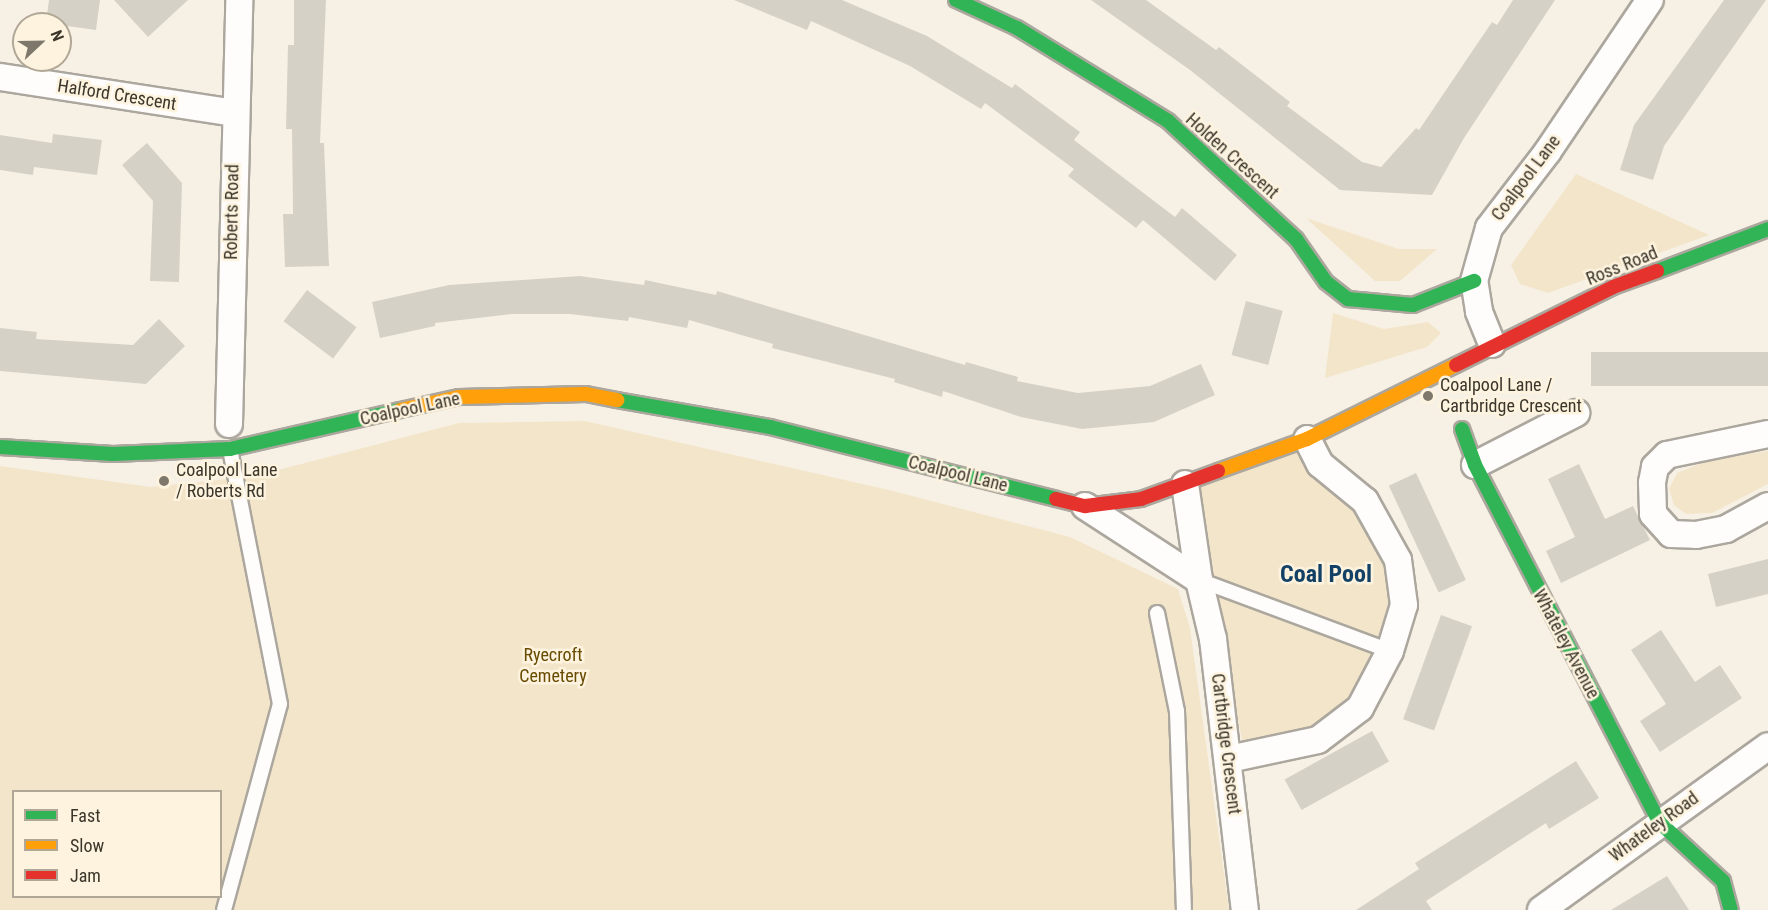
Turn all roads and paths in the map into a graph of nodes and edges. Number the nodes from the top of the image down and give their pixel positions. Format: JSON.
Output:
{"nodes":[{"id":1,"x":239,"y":0,"type":"edge"},
{"id":2,"x":956,"y":0,"type":"edge"},
{"id":3,"x":1650,"y":0,"type":"edge"},
{"id":4,"x":0,"y":77,"type":"edge"},
{"id":5,"x":234,"y":113,"type":"junction"},
{"id":6,"x":1768,"y":229,"type":"edge"},
{"id":7,"x":1474,"y":282,"type":"junction"},
{"id":8,"x":1492,"y":344,"type":"junction"},
{"id":9,"x":1576,"y":413,"type":"dead end"},
{"id":10,"x":229,"y":424,"type":"dead end"},
{"id":11,"x":1462,"y":429,"type":"dead end"},
{"id":12,"x":1768,"y":434,"type":"edge"},
{"id":13,"x":1306,"y":439,"type":"junction"},
{"id":14,"x":0,"y":447,"type":"edge"},
{"id":15,"x":230,"y":449,"type":"junction"},
{"id":16,"x":1475,"y":465,"type":"junction"},
{"id":17,"x":1185,"y":484,"type":"junction"},
{"id":18,"x":1085,"y":506,"type":"junction"},
{"id":19,"x":1768,"y":506,"type":"edge"},
{"id":20,"x":1199,"y":580,"type":"junction"},
{"id":21,"x":1157,"y":613,"type":"dead end"},
{"id":22,"x":1390,"y":651,"type":"junction"},
{"id":23,"x":1768,"y":746,"type":"edge"},
{"id":24,"x":1229,"y":759,"type":"junction"},
{"id":25,"x":1659,"y":822,"type":"junction"},
{"id":26,"x":224,"y":910,"type":"edge"},
{"id":27,"x":1184,"y":910,"type":"edge"},
{"id":28,"x":1245,"y":910,"type":"edge"},
{"id":29,"x":1541,"y":910,"type":"edge"},
{"id":30,"x":1731,"y":910,"type":"edge"}],
"edges":[{"from":1,"to":5,"type":"street","name":"Roberts Road"},
{"from":2,"to":7,"type":"street","name":"Holden Crescent"},
{"from":3,"to":7,"type":"street","name":"Coalpool Lane"},
{"from":4,"to":5,"type":"street","name":"Halford Crescent"},
{"from":5,"to":10,"type":"street","name":"Roberts Road"},
{"from":6,"to":8,"type":"street","name":"Ross Road"},
{"from":7,"to":8,"type":"street","name":"Coalpool Lane"},
{"from":8,"to":13,"type":"street","name":"Coalpool Lane"},
{"from":9,"to":16,"type":"street"},
{"from":11,"to":16,"type":"street","name":"Whateley Avenue"},
{"from":12,"to":19,"type":"street"},
{"from":13,"to":17,"type":"street","name":"Coalpool Lane"},
{"from":13,"to":22,"type":"street"},
{"from":14,"to":15,"type":"street","name":"Coalpool Lane"},
{"from":15,"to":18,"type":"street","name":"Coalpool Lane"},
{"from":15,"to":26,"type":"lane"},
{"from":16,"to":25,"type":"street","name":"Whateley Avenue"},
{"from":17,"to":18,"type":"street","name":"Coalpool Lane"},
{"from":17,"to":20,"type":"street","name":"Cartbridge Crescent"},
{"from":18,"to":20,"type":"street"},
{"from":20,"to":22,"type":"lane"},
{"from":20,"to":24,"type":"street","name":"Cartbridge Crescent"},
{"from":21,"to":27,"type":"lane"},
{"from":22,"to":24,"type":"street"},
{"from":23,"to":25,"type":"street","name":"Whateley Road"},
{"from":24,"to":28,"type":"street","name":"Cartbridge Crescent"},
{"from":25,"to":29,"type":"street","name":"Whateley Road"},
{"from":25,"to":30,"type":"street"}]}
